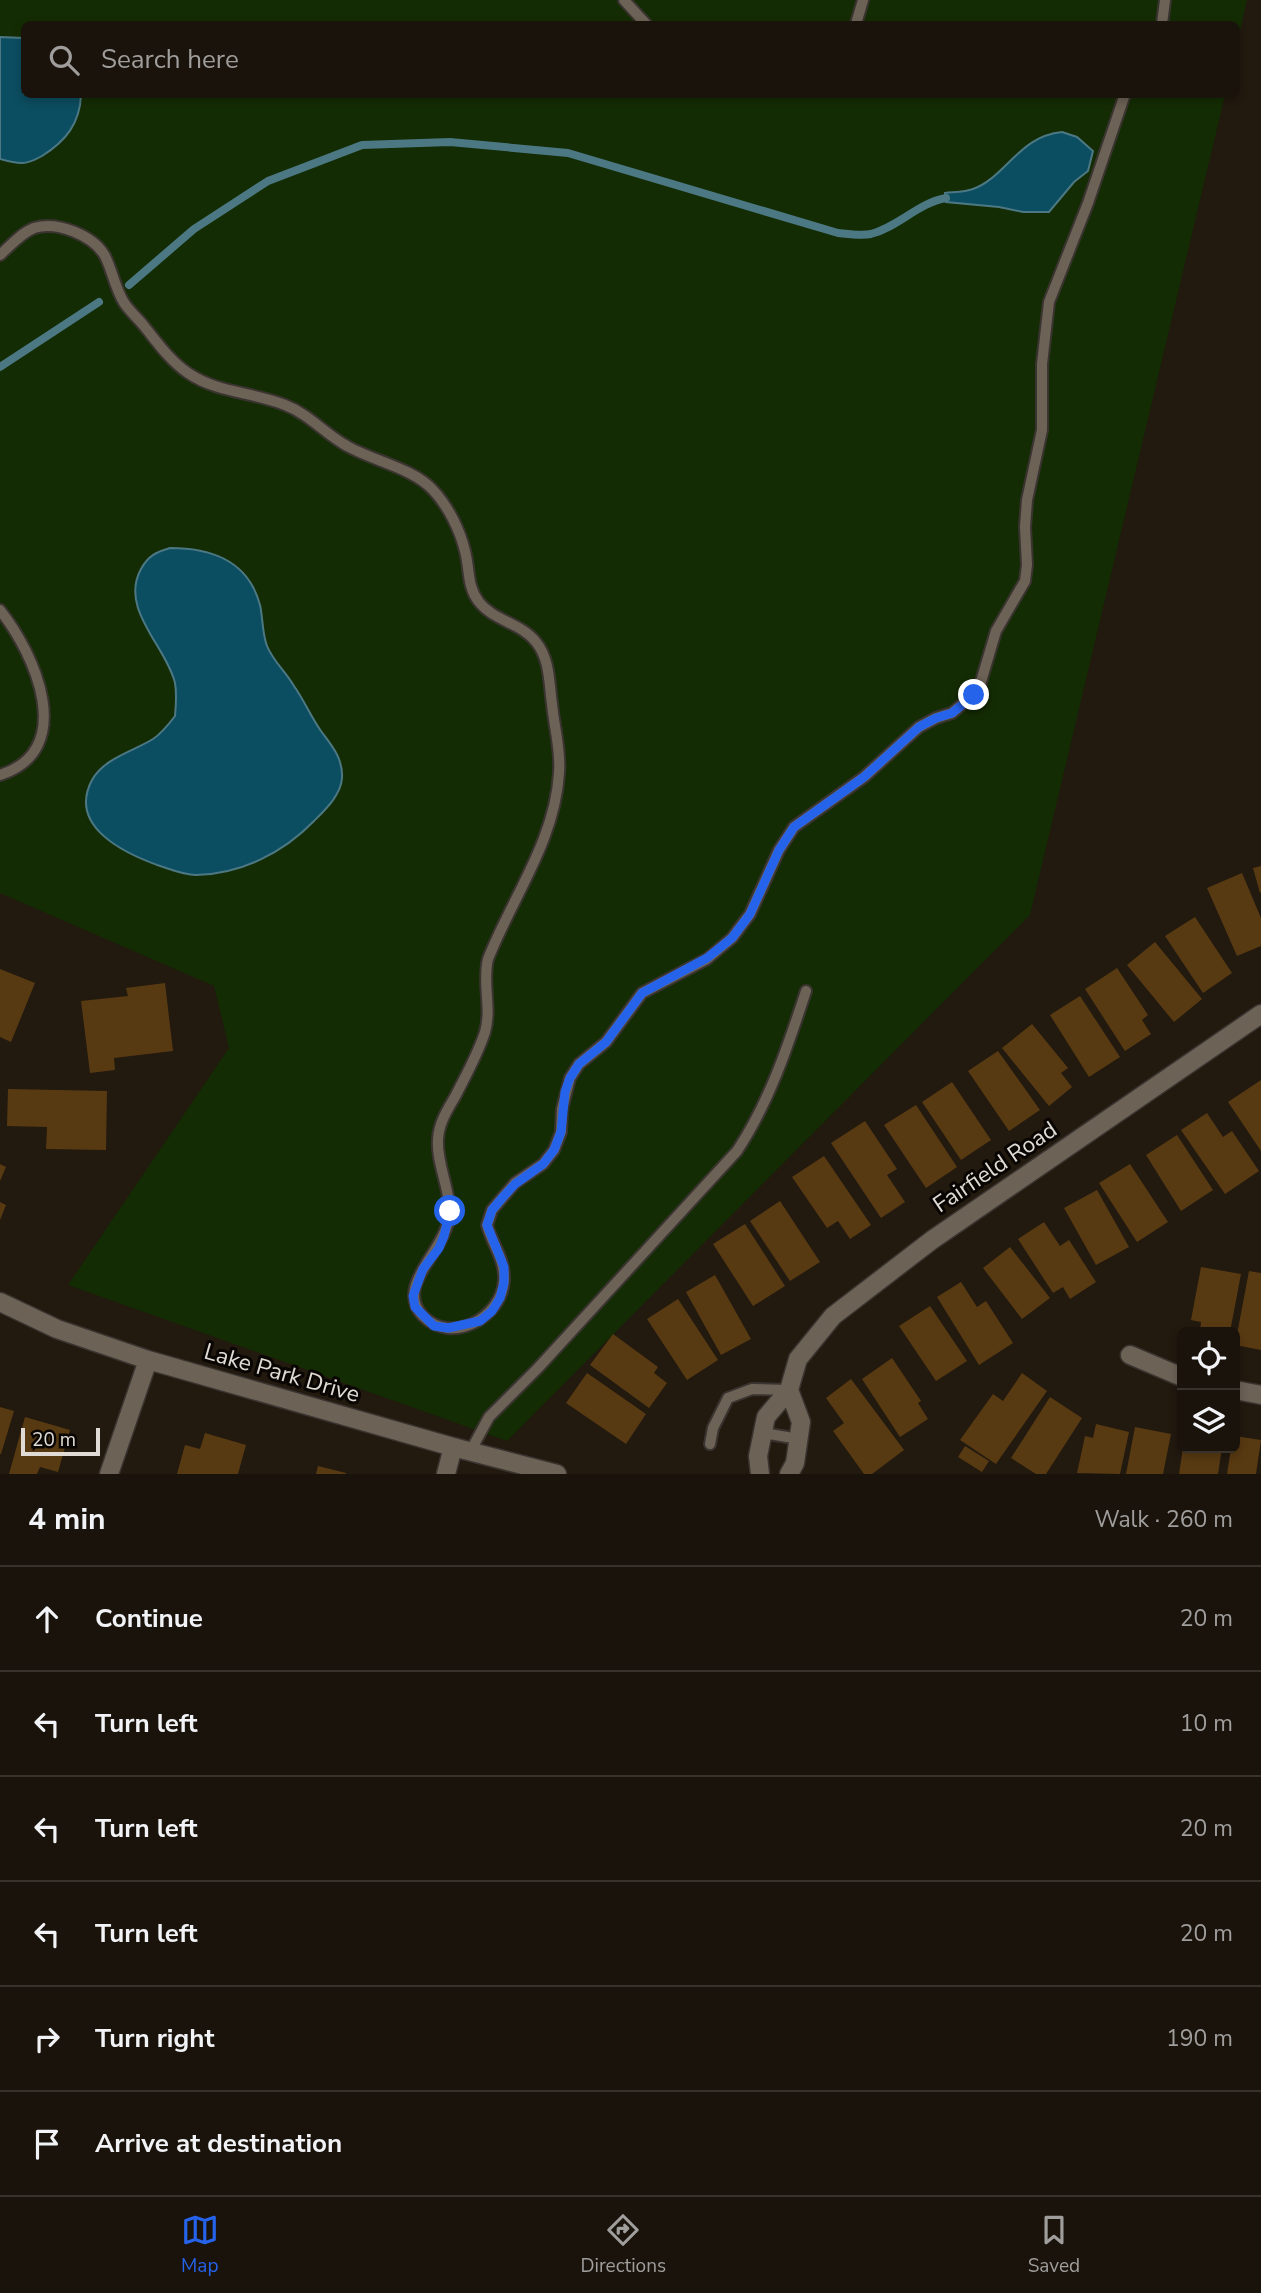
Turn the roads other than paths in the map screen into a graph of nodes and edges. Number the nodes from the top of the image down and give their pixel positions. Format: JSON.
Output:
{"nodes":[{"id":1,"x":624,"y":0,"type":"edge"},
{"id":2,"x":863,"y":0,"type":"edge"},
{"id":3,"x":1165,"y":0,"type":"edge"},
{"id":4,"x":643,"y":21,"type":"edge"},
{"id":5,"x":857,"y":21,"type":"edge"},
{"id":6,"x":1162,"y":21,"type":"edge"},
{"id":7,"x":1124,"y":98,"type":"edge"},
{"id":8,"x":0,"y":255,"type":"edge"},
{"id":9,"x":0,"y":610,"type":"edge"},
{"id":10,"x":0,"y":775,"type":"edge"},
{"id":11,"x":806,"y":991,"type":"dead end"},
{"id":12,"x":1261,"y":1014,"type":"edge"},
{"id":13,"x":0,"y":1302,"type":"edge"},
{"id":14,"x":1130,"y":1355,"type":"dead end"},
{"id":15,"x":148,"y":1360,"type":"junction"},
{"id":16,"x":1177,"y":1375,"type":"edge"},
{"id":17,"x":789,"y":1390,"type":"junction"},
{"id":18,"x":1240,"y":1391,"type":"edge"},
{"id":19,"x":1261,"y":1395,"type":"edge"},
{"id":20,"x":763,"y":1433,"type":"junction"},
{"id":21,"x":799,"y":1439,"type":"junction"},
{"id":22,"x":710,"y":1444,"type":"dead end"},
{"id":23,"x":461,"y":1449,"type":"junction"},
{"id":24,"x":109,"y":1474,"type":"edge"},
{"id":25,"x":446,"y":1474,"type":"edge"},
{"id":26,"x":556,"y":1474,"type":"edge"},
{"id":27,"x":760,"y":1474,"type":"edge"},
{"id":28,"x":789,"y":1474,"type":"edge"}],
"edges":[{"from":1,"to":4,"type":"lane"},
{"from":2,"to":5,"type":"lane"},
{"from":3,"to":6,"type":"lane"},
{"from":7,"to":8,"type":"lane"},
{"from":9,"to":10,"type":"lane"},
{"from":11,"to":23,"type":"lane"},
{"from":12,"to":17,"type":"street","name":"Fairfield Road"},
{"from":13,"to":15,"type":"street","name":"Lake Park Drive"},
{"from":14,"to":16,"type":"street"},
{"from":15,"to":23,"type":"street","name":"Lake Park Drive"},
{"from":15,"to":24,"type":"street"},
{"from":17,"to":20,"type":"street","name":"Fairfield Road"},
{"from":17,"to":21,"type":"street"},
{"from":17,"to":22,"type":"lane"},
{"from":18,"to":19,"type":"street"},
{"from":20,"to":21,"type":"lane"},
{"from":20,"to":27,"type":"street","name":"Fairfield Road"},
{"from":21,"to":28,"type":"street"},
{"from":23,"to":25,"type":"street"},
{"from":23,"to":26,"type":"street","name":"Lake Park Drive"}]}
